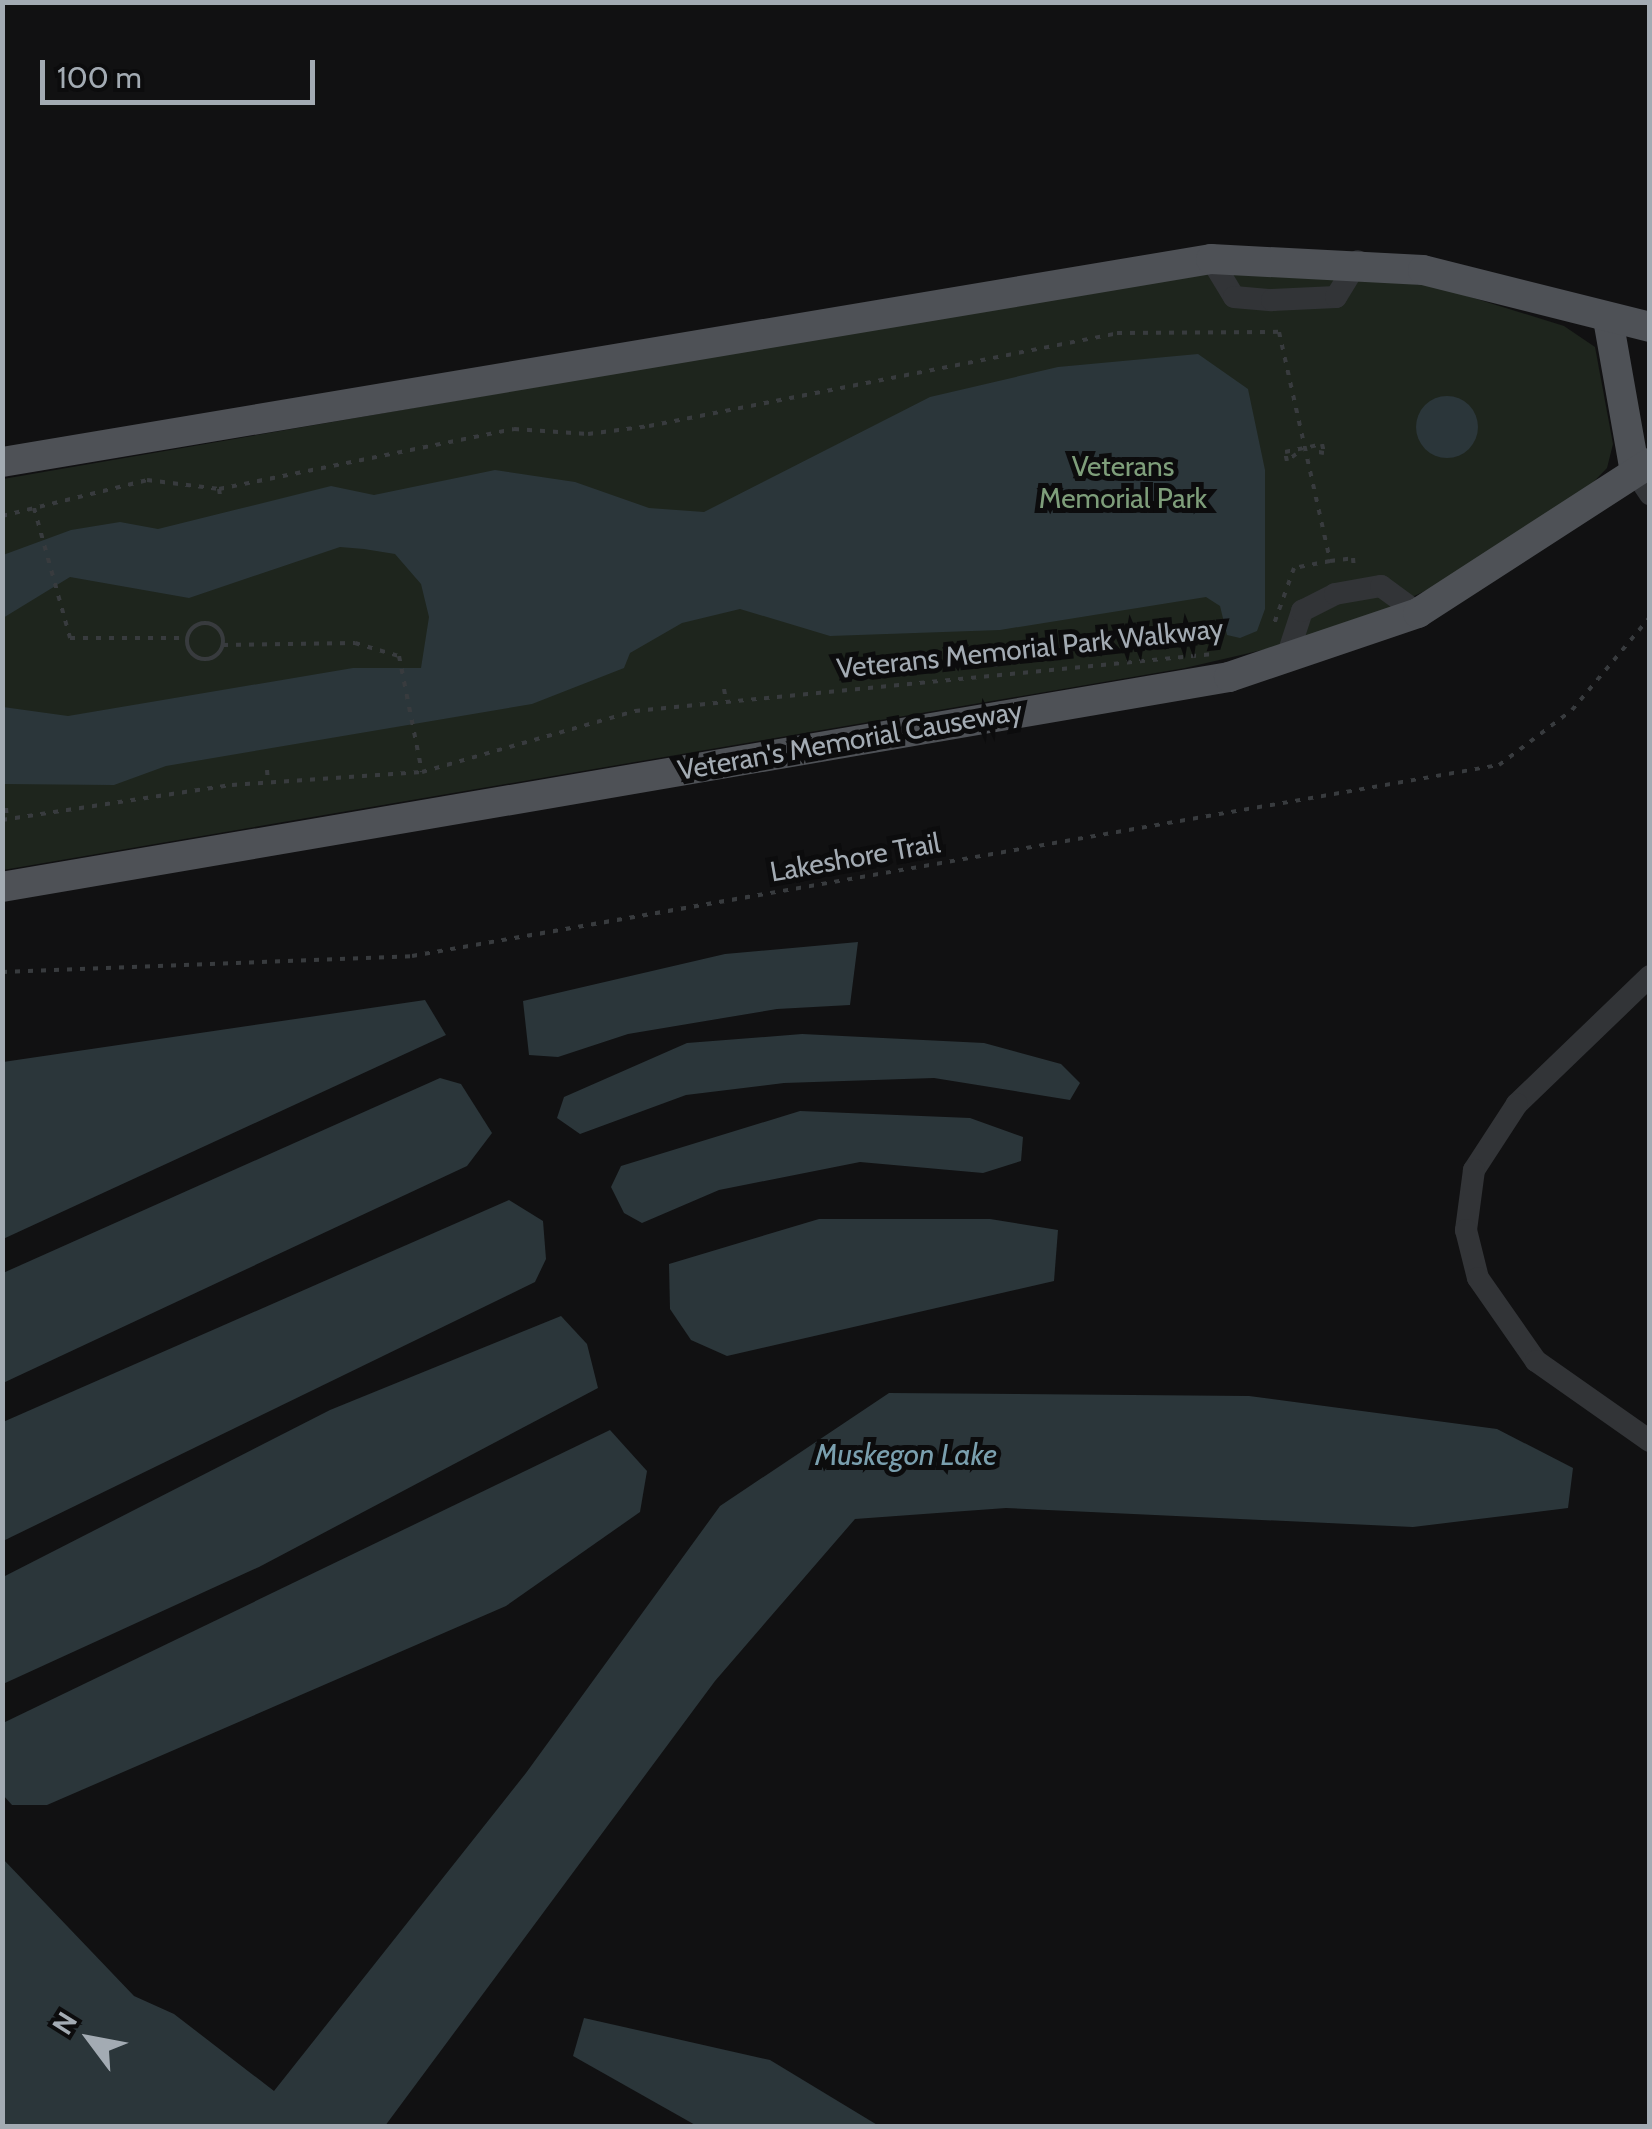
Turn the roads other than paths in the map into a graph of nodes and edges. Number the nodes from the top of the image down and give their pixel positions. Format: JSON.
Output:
{"nodes":[{"id":1,"x":1211,"y":259,"type":"junction"},
{"id":2,"x":1358,"y":261,"type":"junction"},
{"id":3,"x":1608,"y":319,"type":"junction"},
{"id":4,"x":1650,"y":327,"type":"edge"},
{"id":5,"x":2,"y":462,"type":"edge"},
{"id":6,"x":1645,"y":476,"type":"edge"},
{"id":7,"x":1418,"y":613,"type":"junction"},
{"id":8,"x":1278,"y":650,"type":"junction"},
{"id":9,"x":2,"y":887,"type":"edge"},
{"id":10,"x":1650,"y":976,"type":"edge"},
{"id":11,"x":1650,"y":1441,"type":"edge"}],
"edges":[{"from":1,"to":2,"type":"main road"},
{"from":1,"to":2,"type":"lane"},
{"from":1,"to":5,"type":"main road"},
{"from":2,"to":3,"type":"main road"},
{"from":3,"to":4,"type":"main road"},
{"from":3,"to":6,"type":"main road"},
{"from":6,"to":7,"type":"main road","name":"Veteran's Memorial Causeway"},
{"from":7,"to":8,"type":"main road","name":"Veteran's Memorial Causeway"},
{"from":7,"to":8,"type":"lane"},
{"from":8,"to":9,"type":"main road","name":"Veteran's Memorial Causeway"},
{"from":10,"to":11,"type":"lane"}]}
